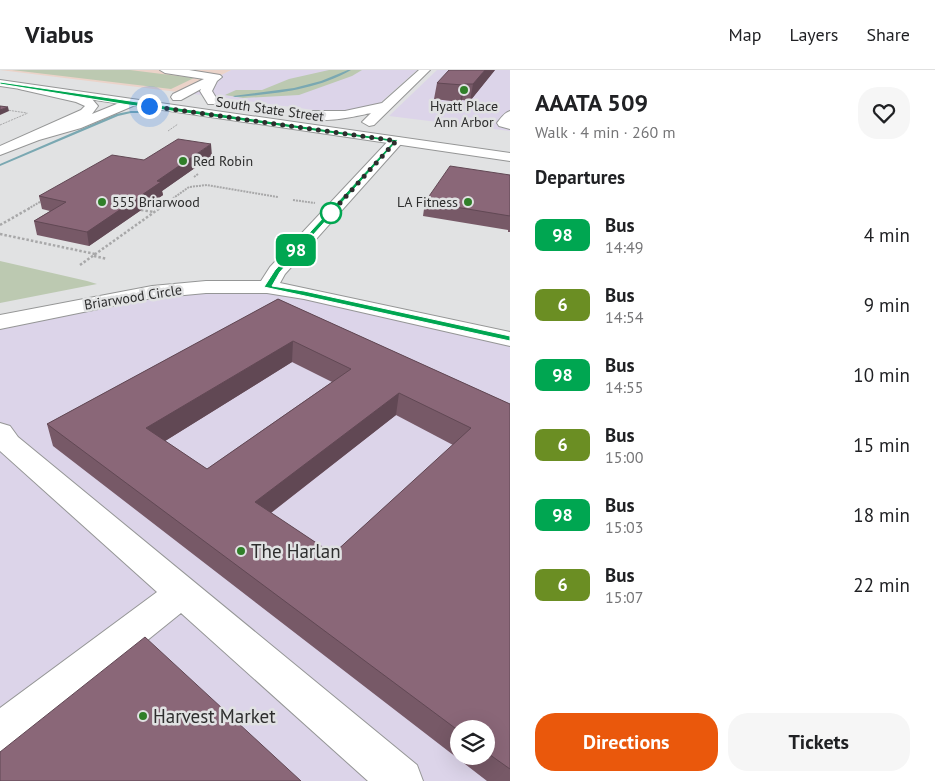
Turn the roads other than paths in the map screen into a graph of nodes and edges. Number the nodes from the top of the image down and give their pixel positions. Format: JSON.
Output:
{"nodes":[{"id":1,"x":165,"y":70,"type":"edge"},
{"id":2,"x":425,"y":70,"type":"edge"},
{"id":3,"x":0,"y":74,"type":"edge"},
{"id":4,"x":212,"y":79,"type":"junction"},
{"id":5,"x":0,"y":83,"type":"edge"},
{"id":6,"x":84,"y":84,"type":"dead end"},
{"id":7,"x":23,"y":87,"type":"junction"},
{"id":8,"x":113,"y":88,"type":"dead end"},
{"id":9,"x":161,"y":94,"type":"dead end"},
{"id":10,"x":176,"y":96,"type":"junction"},
{"id":11,"x":129,"y":103,"type":"junction"},
{"id":12,"x":387,"y":106,"type":"junction"},
{"id":13,"x":188,"y":111,"type":"junction"},
{"id":14,"x":510,"y":115,"type":"edge"},
{"id":15,"x":234,"y":118,"type":"junction"},
{"id":16,"x":369,"y":122,"type":"junction"},
{"id":17,"x":387,"y":124,"type":"dead end"},
{"id":18,"x":510,"y":125,"type":"edge"},
{"id":19,"x":34,"y":137,"type":"junction"},
{"id":20,"x":396,"y":141,"type":"junction"},
{"id":21,"x":510,"y":146,"type":"edge"},
{"id":22,"x":437,"y":147,"type":"junction"},
{"id":23,"x":0,"y":151,"type":"edge"},
{"id":24,"x":510,"y":157,"type":"edge"},
{"id":25,"x":374,"y":166,"type":"junction"},
{"id":26,"x":267,"y":287,"type":"junction"},
{"id":27,"x":5,"y":324,"type":"edge"},
{"id":28,"x":510,"y":339,"type":"edge"},
{"id":29,"x":0,"y":432,"type":"edge"},
{"id":30,"x":182,"y":592,"type":"junction"},
{"id":31,"x":0,"y":733,"type":"edge"},
{"id":32,"x":401,"y":781,"type":"edge"}],
"edges":[{"from":1,"to":4,"type":"main road"},
{"from":2,"to":12,"type":"main road"},
{"from":3,"to":6,"type":"main road"},
{"from":4,"to":10,"type":"main road"},
{"from":4,"to":10,"type":"main road","name":"South State Street"},
{"from":5,"to":7,"type":"main road","name":"South State Street"},
{"from":7,"to":11,"type":"main road","name":"South State Street"},
{"from":7,"to":19,"type":"main road"},
{"from":8,"to":11,"type":"main road"},
{"from":9,"to":10,"type":"main road","name":"South State Street"},
{"from":10,"to":13,"type":"main road"},
{"from":11,"to":13,"type":"main road","name":"South State Street"},
{"from":11,"to":19,"type":"main road"},
{"from":12,"to":16,"type":"main road"},
{"from":12,"to":16,"type":"main road","name":"South State Street"},
{"from":13,"to":15,"type":"main road","name":"South State Street"},
{"from":14,"to":18,"type":"main road"},
{"from":15,"to":16,"type":"main road"},
{"from":15,"to":20,"type":"main road","name":"South State Street"},
{"from":16,"to":17,"type":"main road","name":"South State Street"},
{"from":19,"to":23,"type":"main road"},
{"from":20,"to":21,"type":"main road"},
{"from":20,"to":22,"type":"main road","name":"South State Street"},
{"from":20,"to":25,"type":"main road"},
{"from":22,"to":24,"type":"main road","name":"South State Street"},
{"from":22,"to":25,"type":"main road"},
{"from":25,"to":26,"type":"main road"},
{"from":26,"to":27,"type":"main road","name":"Briarwood Circle"},
{"from":26,"to":28,"type":"main road","name":"Briarwood Circle"},
{"from":29,"to":30,"type":"main road"},
{"from":30,"to":31,"type":"main road"},
{"from":30,"to":32,"type":"main road"}]}
